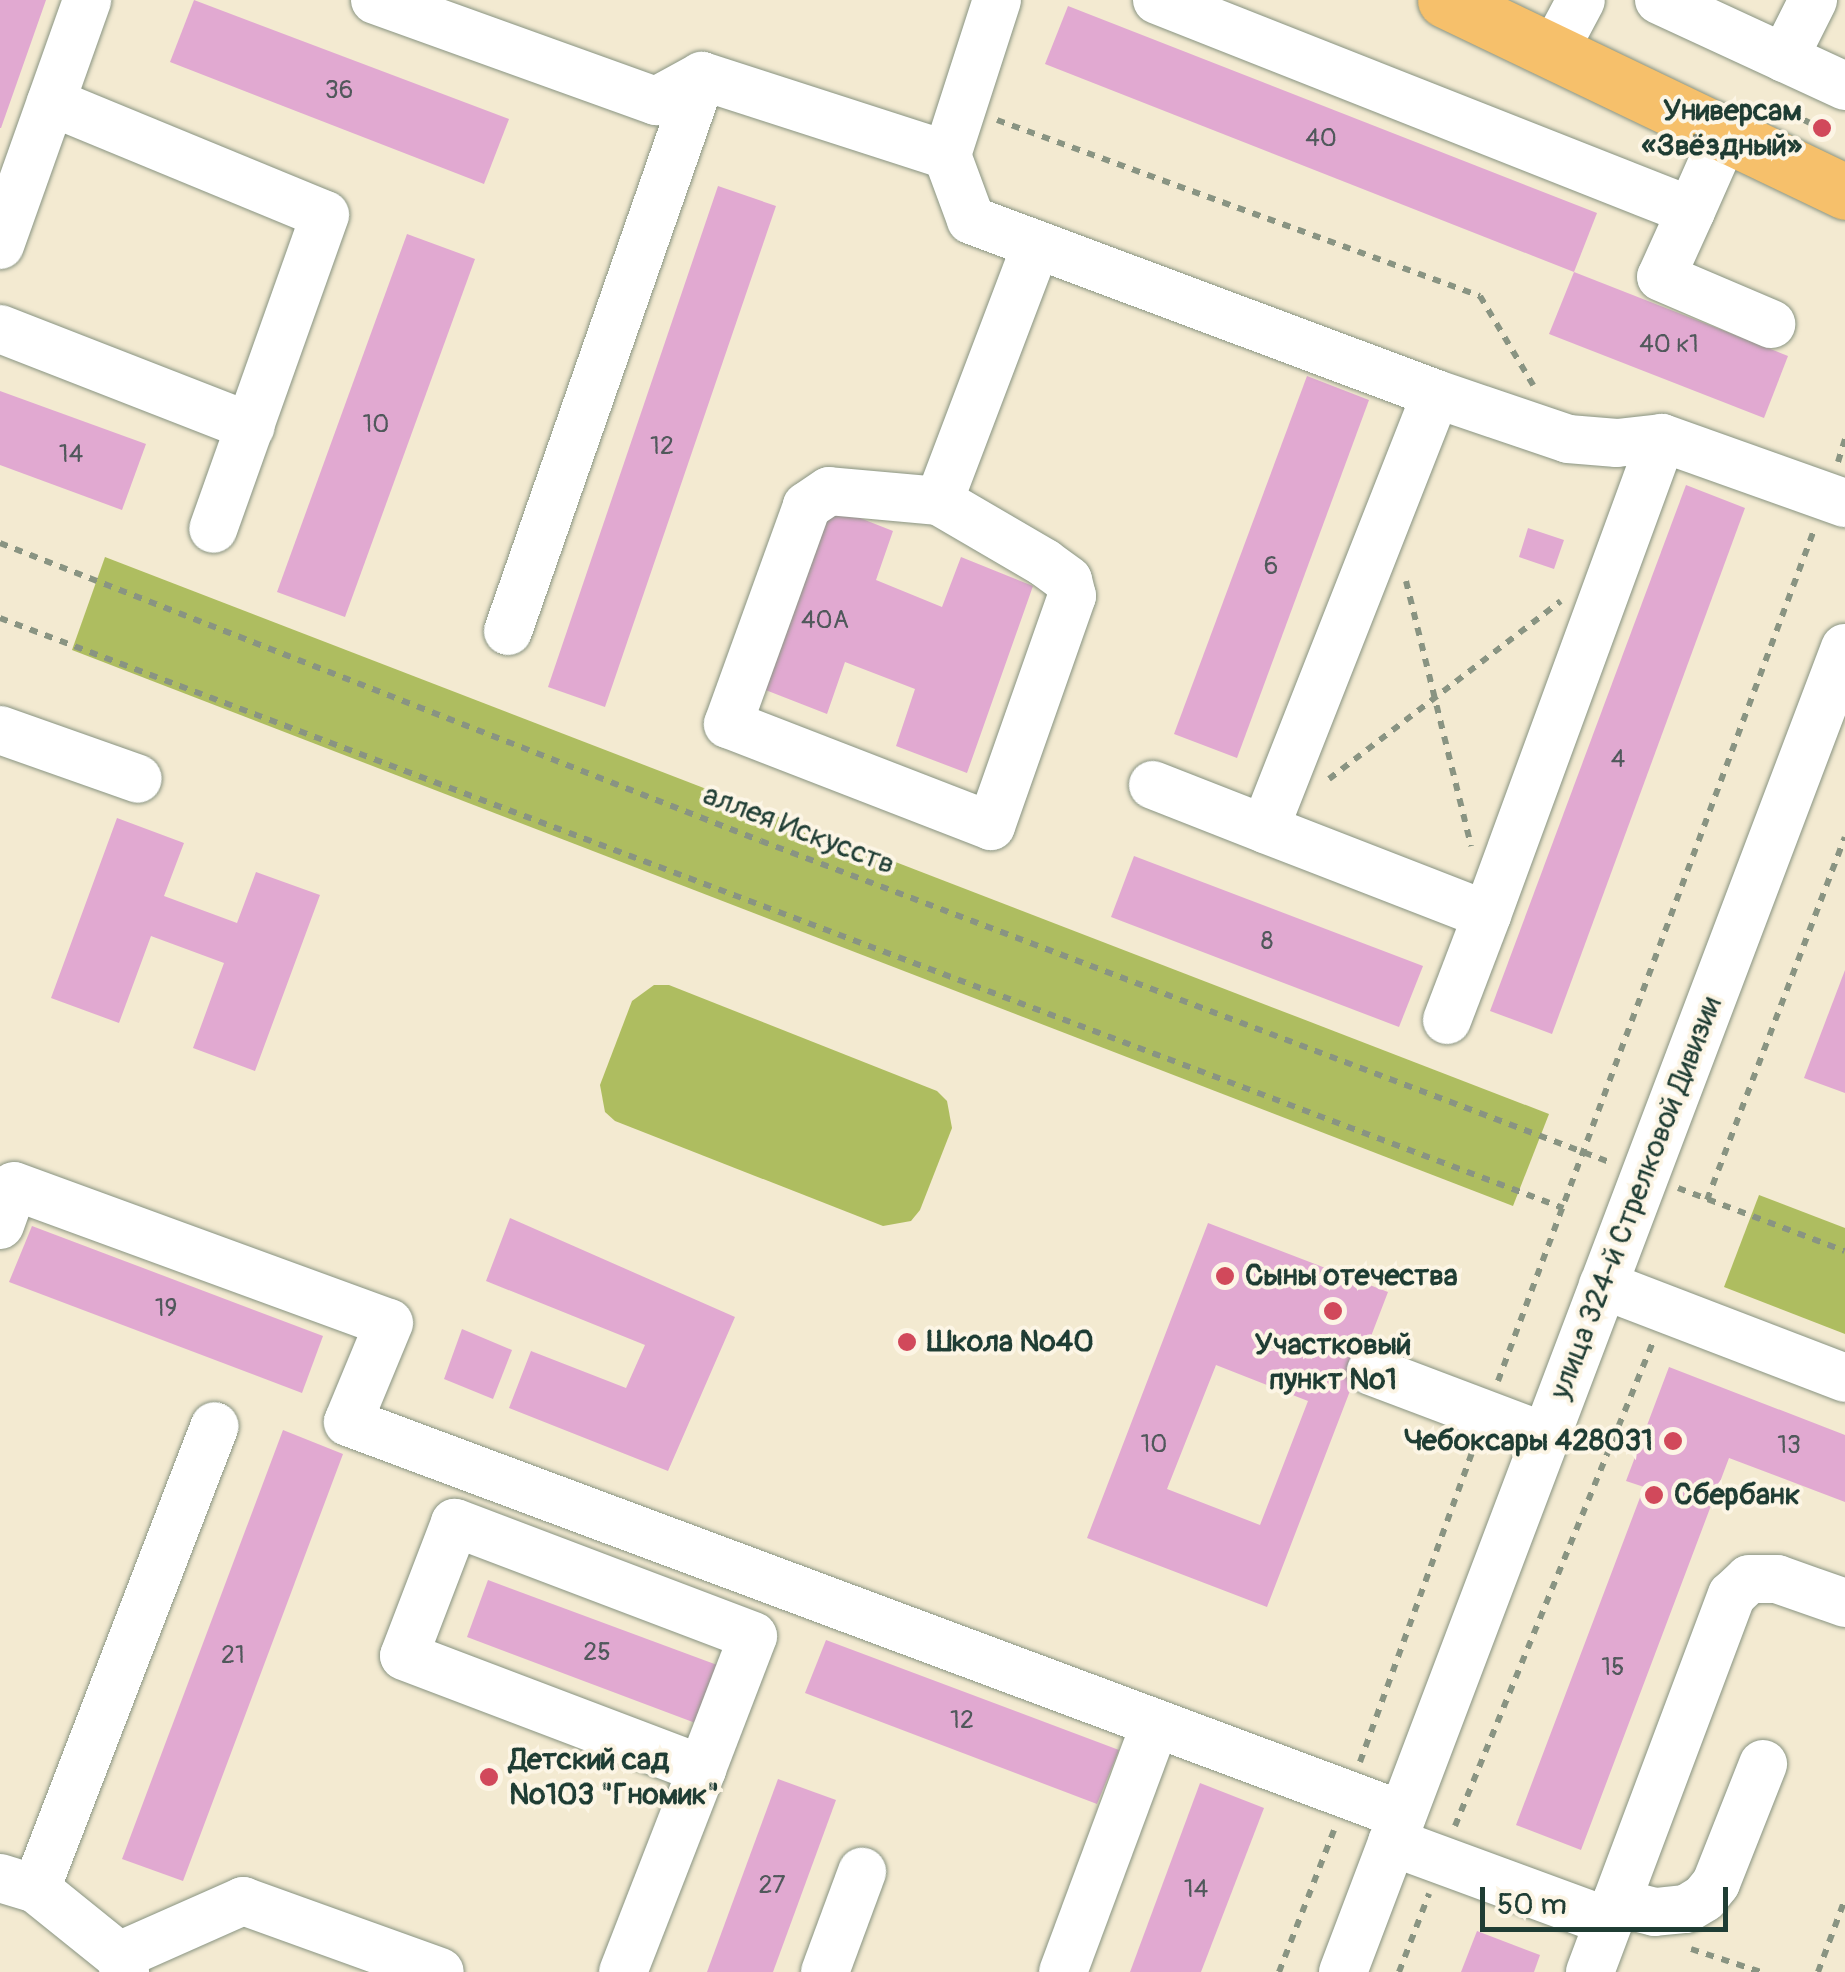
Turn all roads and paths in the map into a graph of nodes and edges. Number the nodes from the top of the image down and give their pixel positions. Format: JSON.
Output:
{"nodes":[{"id":1,"x":88,"y":0,"type":"edge"},
{"id":2,"x":375,"y":0,"type":"edge"},
{"id":3,"x":997,"y":0,"type":"edge"},
{"id":4,"x":1157,"y":0,"type":"edge"},
{"id":5,"x":1445,"y":0,"type":"edge"},
{"id":6,"x":1580,"y":0,"type":"edge"},
{"id":7,"x":1658,"y":0,"type":"edge"},
{"id":8,"x":1814,"y":0,"type":"edge"},
{"id":9,"x":1555,"y":49,"type":"junction"},
{"id":10,"x":1784,"y":58,"type":"junction"},
{"id":11,"x":702,"y":76,"type":"junction"},
{"id":12,"x":1845,"y":86,"type":"edge"},
{"id":13,"x":51,"y":102,"type":"junction"},
{"id":14,"x":962,"y":107,"type":"junction"},
{"id":15,"x":1726,"y":132,"type":"junction"},
{"id":16,"x":947,"y":155,"type":"junction"},
{"id":17,"x":1845,"y":192,"type":"edge"},
{"id":18,"x":1691,"y":212,"type":"junction"},
{"id":19,"x":1036,"y":244,"type":"junction"},
{"id":20,"x":0,"y":245,"type":"edge"},
{"id":21,"x":1772,"y":324,"type":"dead end"},
{"id":22,"x":0,"y":329,"type":"edge"},
{"id":23,"x":1536,"y":390,"type":"dead end"},
{"id":24,"x":1436,"y":394,"type":"junction"},
{"id":25,"x":251,"y":427,"type":"junction"},
{"id":26,"x":1662,"y":438,"type":"junction"},
{"id":27,"x":1845,"y":439,"type":"edge"},
{"id":28,"x":1836,"y":499,"type":"edge"},
{"id":29,"x":940,"y":502,"type":"junction"},
{"id":30,"x":1390,"y":512,"type":"junction"},
{"id":31,"x":213,"y":530,"type":"dead end"},
{"id":32,"x":0,"y":544,"type":"edge"},
{"id":33,"x":1619,"y":556,"type":"junction"},
{"id":34,"x":0,"y":618,"type":"edge"},
{"id":35,"x":508,"y":631,"type":"dead end"},
{"id":36,"x":1845,"y":648,"type":"edge"},
{"id":37,"x":1434,"y":698,"type":"junction"},
{"id":38,"x":0,"y":730,"type":"edge"},
{"id":39,"x":138,"y":780,"type":"dead end"},
{"id":40,"x":1326,"y":781,"type":"dead end"},
{"id":41,"x":1153,"y":785,"type":"dead end"},
{"id":42,"x":1265,"y":829,"type":"junction"},
{"id":43,"x":1845,"y":837,"type":"edge"},
{"id":44,"x":1488,"y":915,"type":"junction"},
{"id":45,"x":1446,"y":1020,"type":"dead end"},
{"id":46,"x":1584,"y":1152,"type":"junction"},
{"id":47,"x":1609,"y":1162,"type":"dead end"},
{"id":48,"x":1664,"y":1183,"type":"dead end"},
{"id":49,"x":1708,"y":1200,"type":"junction"},
{"id":50,"x":1563,"y":1208,"type":"junction"},
{"id":51,"x":0,"y":1225,"type":"edge"},
{"id":52,"x":1845,"y":1252,"type":"edge"},
{"id":53,"x":1603,"y":1285,"type":"junction"},
{"id":54,"x":1666,"y":1309,"type":"junction"},
{"id":55,"x":1371,"y":1371,"type":"dead end"},
{"id":56,"x":1845,"y":1378,"type":"edge"},
{"id":57,"x":1486,"y":1414,"type":"junction"},
{"id":58,"x":215,"y":1426,"type":"dead end"},
{"id":59,"x":1546,"y":1437,"type":"junction"},
{"id":60,"x":775,"y":1578,"type":"junction"},
{"id":61,"x":1845,"y":1603,"type":"edge"},
{"id":62,"x":753,"y":1636,"type":"junction"},
{"id":63,"x":1155,"y":1724,"type":"junction"},
{"id":64,"x":1762,"y":1764,"type":"dead end"},
{"id":65,"x":702,"y":1769,"type":"junction"},
{"id":66,"x":1347,"y":1797,"type":"junction"},
{"id":67,"x":1397,"y":1828,"type":"junction"},
{"id":68,"x":1442,"y":1860,"type":"junction"},
{"id":69,"x":862,"y":1872,"type":"dead end"},
{"id":70,"x":18,"y":1884,"type":"edge"},
{"id":71,"x":1845,"y":1900,"type":"edge"},
{"id":72,"x":1612,"y":1912,"type":"junction"},
{"id":73,"x":122,"y":1964,"type":"edge"},
{"id":74,"x":440,"y":1972,"type":"edge"},
{"id":75,"x":624,"y":1972,"type":"edge"},
{"id":76,"x":825,"y":1972,"type":"edge"},
{"id":77,"x":1063,"y":1972,"type":"edge"},
{"id":78,"x":1279,"y":1972,"type":"edge"},
{"id":79,"x":1342,"y":1972,"type":"edge"},
{"id":80,"x":1399,"y":1972,"type":"edge"},
{"id":81,"x":1590,"y":1972,"type":"edge"},
{"id":82,"x":1818,"y":1972,"type":"edge"}],
"edges":[{"from":1,"to":13,"type":"street"},
{"from":2,"to":11,"type":"street"},
{"from":3,"to":14,"type":"street"},
{"from":4,"to":18,"type":"street"},
{"from":5,"to":9,"type":"main road"},
{"from":6,"to":9,"type":"street"},
{"from":7,"to":10,"type":"street"},
{"from":8,"to":10,"type":"street"},
{"from":9,"to":15,"type":"main road"},
{"from":10,"to":12,"type":"street"},
{"from":11,"to":16,"type":"street"},
{"from":11,"to":35,"type":"street"},
{"from":13,"to":20,"type":"street"},
{"from":13,"to":25,"type":"street"},
{"from":14,"to":16,"type":"street"},
{"from":14,"to":23,"type":"path"},
{"from":15,"to":17,"type":"main road"},
{"from":15,"to":18,"type":"street"},
{"from":16,"to":19,"type":"street"},
{"from":18,"to":21,"type":"street"},
{"from":19,"to":24,"type":"street"},
{"from":19,"to":29,"type":"street"},
{"from":22,"to":25,"type":"street"},
{"from":24,"to":26,"type":"street"},
{"from":24,"to":30,"type":"street"},
{"from":25,"to":31,"type":"street"},
{"from":26,"to":28,"type":"street"},
{"from":26,"to":33,"type":"street"},
{"from":27,"to":28,"type":"path"},
{"from":28,"to":46,"type":"path"},
{"from":29,"to":29,"type":"street"},
{"from":30,"to":37,"type":"path"},
{"from":30,"to":42,"type":"street"},
{"from":32,"to":46,"type":"path","name":"аллея Искусств"},
{"from":33,"to":37,"type":"path"},
{"from":33,"to":44,"type":"street"},
{"from":34,"to":50,"type":"path"},
{"from":36,"to":53,"type":"street","name":"улица 324-й Стрелковой Дивизии"},
{"from":37,"to":40,"type":"path"},
{"from":37,"to":44,"type":"path"},
{"from":38,"to":39,"type":"street"},
{"from":41,"to":42,"type":"street"},
{"from":42,"to":44,"type":"street"},
{"from":43,"to":49,"type":"path"},
{"from":44,"to":45,"type":"street"},
{"from":46,"to":47,"type":"path","name":"аллея Искусств"},
{"from":46,"to":50,"type":"path"},
{"from":48,"to":49,"type":"path"},
{"from":49,"to":52,"type":"path"},
{"from":50,"to":57,"type":"path"},
{"from":51,"to":60,"type":"street"},
{"from":53,"to":54,"type":"street"},
{"from":53,"to":59,"type":"street","name":"улица 324-й Стрелковой Дивизии"},
{"from":54,"to":56,"type":"street"},
{"from":54,"to":68,"type":"path"},
{"from":55,"to":57,"type":"street"},
{"from":57,"to":59,"type":"street"},
{"from":57,"to":66,"type":"path"},
{"from":58,"to":70,"type":"street"},
{"from":59,"to":67,"type":"street","name":"улица 324-й Стрелковой Дивизии"},
{"from":60,"to":62,"type":"street"},
{"from":60,"to":63,"type":"street"},
{"from":61,"to":72,"type":"street"},
{"from":62,"to":65,"type":"street"},
{"from":62,"to":65,"type":"street"},
{"from":63,"to":66,"type":"street"},
{"from":63,"to":77,"type":"street"},
{"from":64,"to":72,"type":"street"},
{"from":65,"to":75,"type":"street"},
{"from":66,"to":67,"type":"street"},
{"from":66,"to":78,"type":"path"},
{"from":67,"to":68,"type":"street"},
{"from":67,"to":79,"type":"street","name":"улица 324-й Стрелковой Дивизии"},
{"from":68,"to":72,"type":"street"},
{"from":68,"to":80,"type":"path"},
{"from":69,"to":76,"type":"street"},
{"from":70,"to":73,"type":"street"},
{"from":71,"to":82,"type":"path"},
{"from":72,"to":81,"type":"street"},
{"from":73,"to":74,"type":"street"}]}
